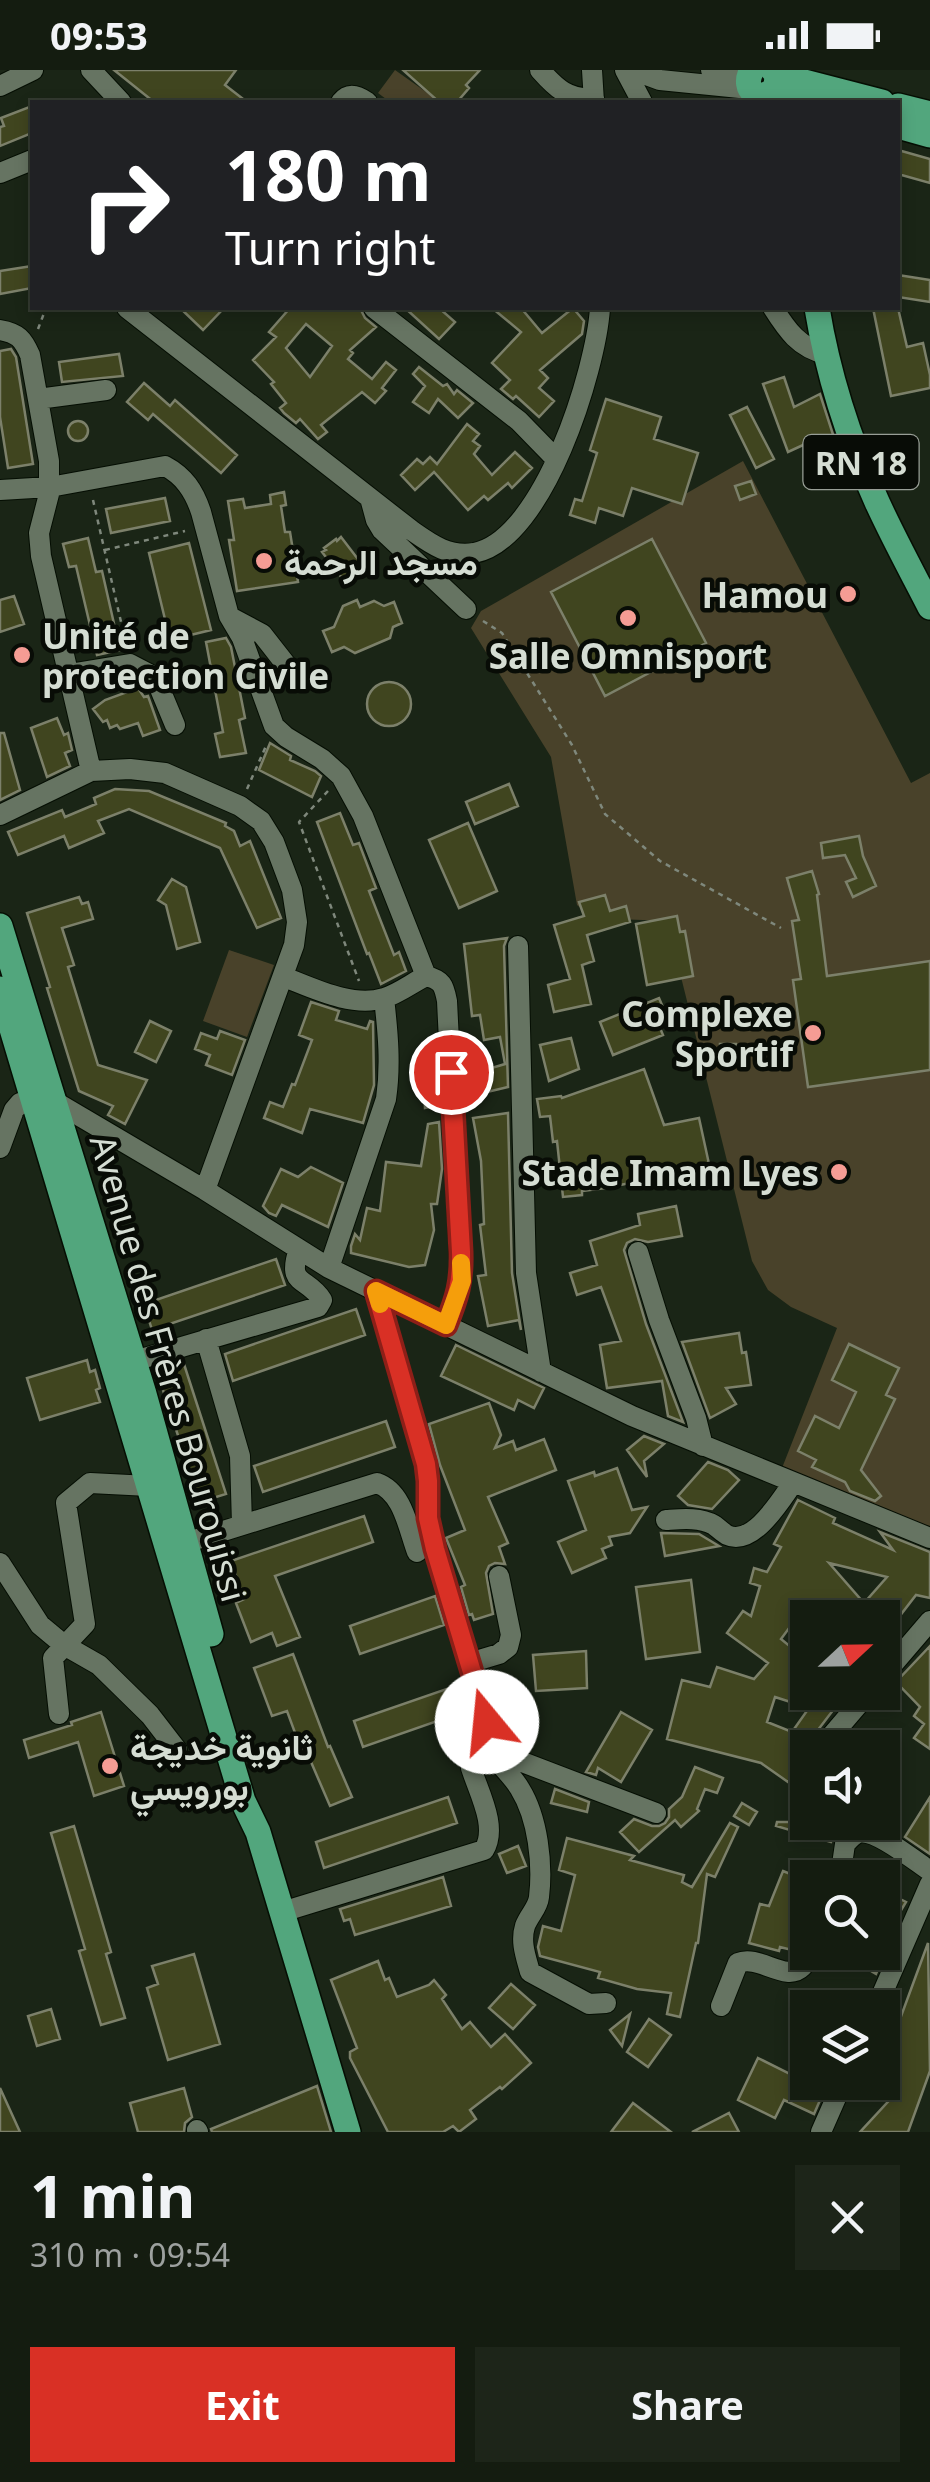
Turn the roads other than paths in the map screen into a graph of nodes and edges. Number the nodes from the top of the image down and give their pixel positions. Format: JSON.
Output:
{"nodes":[{"id":1,"x":33,"y":70,"type":"edge"},
{"id":2,"x":91,"y":70,"type":"edge"},
{"id":3,"x":540,"y":70,"type":"edge"},
{"id":4,"x":592,"y":70,"type":"edge"},
{"id":5,"x":637,"y":70,"type":"edge"},
{"id":6,"x":711,"y":70,"type":"edge"},
{"id":7,"x":764,"y":82,"type":"edge"},
{"id":8,"x":0,"y":86,"type":"edge"},
{"id":9,"x":119,"y":100,"type":"edge"},
{"id":10,"x":594,"y":100,"type":"edge"},
{"id":11,"x":642,"y":100,"type":"edge"},
{"id":12,"x":801,"y":100,"type":"edge"},
{"id":13,"x":870,"y":100,"type":"edge"},
{"id":14,"x":900,"y":106,"type":"edge"},
{"id":15,"x":930,"y":114,"type":"edge"},
{"id":16,"x":900,"y":127,"type":"edge"},
{"id":17,"x":930,"y":135,"type":"edge"},
{"id":18,"x":30,"y":161,"type":"edge"},
{"id":19,"x":0,"y":173,"type":"edge"},
{"id":20,"x":130,"y":310,"type":"edge"},
{"id":21,"x":377,"y":310,"type":"edge"},
{"id":22,"x":600,"y":310,"type":"edge"},
{"id":23,"x":774,"y":310,"type":"edge"},
{"id":24,"x":817,"y":310,"type":"edge"},
{"id":25,"x":0,"y":330,"type":"edge"},
{"id":26,"x":826,"y":354,"type":"junction"},
{"id":27,"x":106,"y":390,"type":"dead end"},
{"id":28,"x":38,"y":399,"type":"junction"},
{"id":29,"x":556,"y":459,"type":"junction"},
{"id":30,"x":50,"y":487,"type":"junction"},
{"id":31,"x":0,"y":490,"type":"edge"},
{"id":32,"x":370,"y":498,"type":"junction"},
{"id":33,"x":930,"y":607,"type":"edge"},
{"id":34,"x":472,"y":613,"type":"road end"},
{"id":35,"x":228,"y":616,"type":"junction"},
{"id":36,"x":69,"y":674,"type":"junction"},
{"id":37,"x":298,"y":680,"type":"dead end"},
{"id":38,"x":175,"y":724,"type":"dead end"},
{"id":39,"x":92,"y":771,"type":"junction"},
{"id":40,"x":0,"y":815,"type":"edge"},
{"id":41,"x":0,"y":926,"type":"edge"},
{"id":42,"x":518,"y":946,"type":"dead end"},
{"id":43,"x":426,"y":976,"type":"junction"},
{"id":44,"x":284,"y":977,"type":"junction"},
{"id":45,"x":0,"y":988,"type":"edge"},
{"id":46,"x":374,"y":1000,"type":"junction"},
{"id":47,"x":45,"y":1103,"type":"junction"},
{"id":48,"x":0,"y":1148,"type":"edge"},
{"id":49,"x":205,"y":1190,"type":"junction"},
{"id":50,"x":299,"y":1250,"type":"junction"},
{"id":51,"x":638,"y":1252,"type":"dead end"},
{"id":52,"x":329,"y":1268,"type":"junction"},
{"id":53,"x":376,"y":1291,"type":"junction"},
{"id":54,"x":446,"y":1325,"type":"junction"},
{"id":55,"x":206,"y":1339,"type":"junction"},
{"id":56,"x":134,"y":1362,"type":"junction"},
{"id":57,"x":541,"y":1372,"type":"junction"},
{"id":58,"x":703,"y":1446,"type":"junction"},
{"id":59,"x":793,"y":1484,"type":"junction"},
{"id":60,"x":149,"y":1486,"type":"junction"},
{"id":61,"x":666,"y":1520,"type":"dead end"},
{"id":62,"x":242,"y":1525,"type":"junction"},
{"id":63,"x":930,"y":1538,"type":"edge"},
{"id":64,"x":186,"y":1543,"type":"junction"},
{"id":65,"x":417,"y":1552,"type":"dead end"},
{"id":66,"x":0,"y":1563,"type":"edge"},
{"id":67,"x":499,"y":1576,"type":"dead end"},
{"id":68,"x":930,"y":1621,"type":"edge"},
{"id":69,"x":64,"y":1644,"type":"junction"},
{"id":70,"x":900,"y":1656,"type":"edge"},
{"id":71,"x":469,"y":1663,"type":"junction"},
{"id":72,"x":854,"y":1710,"type":"edge"},
{"id":73,"x":59,"y":1714,"type":"dead end"},
{"id":74,"x":836,"y":1730,"type":"edge"},
{"id":75,"x":177,"y":1750,"type":"dead end"},
{"id":76,"x":496,"y":1752,"type":"junction"},
{"id":77,"x":656,"y":1813,"type":"dead end"},
{"id":78,"x":258,"y":1832,"type":"junction"},
{"id":79,"x":843,"y":1860,"type":"edge"},
{"id":80,"x":930,"y":1871,"type":"edge"},
{"id":81,"x":930,"y":1884,"type":"edge"},
{"id":82,"x":282,"y":1912,"type":"junction"},
{"id":83,"x":798,"y":1970,"type":"edge"},
{"id":84,"x":884,"y":1990,"type":"edge"},
{"id":85,"x":606,"y":2003,"type":"dead end"},
{"id":86,"x":721,"y":2006,"type":"dead end"},
{"id":87,"x":835,"y":2100,"type":"edge"},
{"id":88,"x":348,"y":2132,"type":"edge"},
{"id":89,"x":821,"y":2132,"type":"edge"}],
"edges":[{"from":1,"to":8,"type":"street"},
{"from":2,"to":9,"type":"street"},
{"from":3,"to":10,"type":"street"},
{"from":4,"to":10,"type":"street"},
{"from":5,"to":7,"type":"street"},
{"from":5,"to":11,"type":"street"},
{"from":6,"to":7,"type":"street"},
{"from":7,"to":12,"type":"main road"},
{"from":7,"to":13,"type":"main road"},
{"from":14,"to":15,"type":"main road"},
{"from":16,"to":17,"type":"main road"},
{"from":18,"to":19,"type":"street"},
{"from":20,"to":32,"type":"street"},
{"from":21,"to":29,"type":"street"},
{"from":22,"to":29,"type":"street"},
{"from":23,"to":26,"type":"street"},
{"from":24,"to":26,"type":"main road","number":"RN 18"},
{"from":25,"to":28,"type":"street"},
{"from":26,"to":33,"type":"main road","number":"RN 18"},
{"from":27,"to":28,"type":"street"},
{"from":28,"to":30,"type":"street"},
{"from":29,"to":32,"type":"street"},
{"from":30,"to":31,"type":"street"},
{"from":30,"to":35,"type":"street"},
{"from":30,"to":36,"type":"street"},
{"from":32,"to":34,"type":"street"},
{"from":35,"to":37,"type":"street"},
{"from":35,"to":43,"type":"street"},
{"from":36,"to":38,"type":"street"},
{"from":36,"to":39,"type":"street"},
{"from":39,"to":40,"type":"street"},
{"from":39,"to":44,"type":"street"},
{"from":41,"to":47,"type":"main road","name":"Avenue des Frères Bourouissi"},
{"from":42,"to":57,"type":"street"},
{"from":43,"to":46,"type":"street"},
{"from":43,"to":54,"type":"street"},
{"from":44,"to":46,"type":"street"},
{"from":44,"to":49,"type":"street"},
{"from":45,"to":47,"type":"main road"},
{"from":46,"to":52,"type":"street"},
{"from":47,"to":48,"type":"street"},
{"from":47,"to":49,"type":"street"},
{"from":47,"to":56,"type":"main road","name":"Avenue des Frères Bourouissi"},
{"from":47,"to":60,"type":"main road"},
{"from":49,"to":50,"type":"street"},
{"from":50,"to":52,"type":"street"},
{"from":50,"to":55,"type":"street"},
{"from":51,"to":58,"type":"street"},
{"from":52,"to":53,"type":"street"},
{"from":53,"to":54,"type":"street"},
{"from":53,"to":71,"type":"street"},
{"from":54,"to":57,"type":"street"},
{"from":55,"to":56,"type":"street"},
{"from":55,"to":62,"type":"street"},
{"from":56,"to":64,"type":"main road","name":"Avenue des Frères Bourouissi"},
{"from":57,"to":58,"type":"street"},
{"from":58,"to":59,"type":"street"},
{"from":59,"to":61,"type":"street"},
{"from":59,"to":63,"type":"street"},
{"from":60,"to":69,"type":"street"},
{"from":60,"to":78,"type":"main road"},
{"from":62,"to":64,"type":"street"},
{"from":62,"to":65,"type":"street"},
{"from":64,"to":78,"type":"main road","name":"Avenue des Frères Bourouissi"},
{"from":66,"to":69,"type":"street"},
{"from":67,"to":71,"type":"street"},
{"from":68,"to":70,"type":"street"},
{"from":69,"to":73,"type":"street"},
{"from":69,"to":75,"type":"street"},
{"from":71,"to":76,"type":"street"},
{"from":72,"to":74,"type":"street"},
{"from":76,"to":77,"type":"street"},
{"from":76,"to":82,"type":"street"},
{"from":76,"to":85,"type":"street"},
{"from":78,"to":82,"type":"main road"},
{"from":79,"to":80,"type":"street"},
{"from":81,"to":84,"type":"street"},
{"from":82,"to":88,"type":"main road"},
{"from":83,"to":86,"type":"street"},
{"from":87,"to":89,"type":"street"}]}
